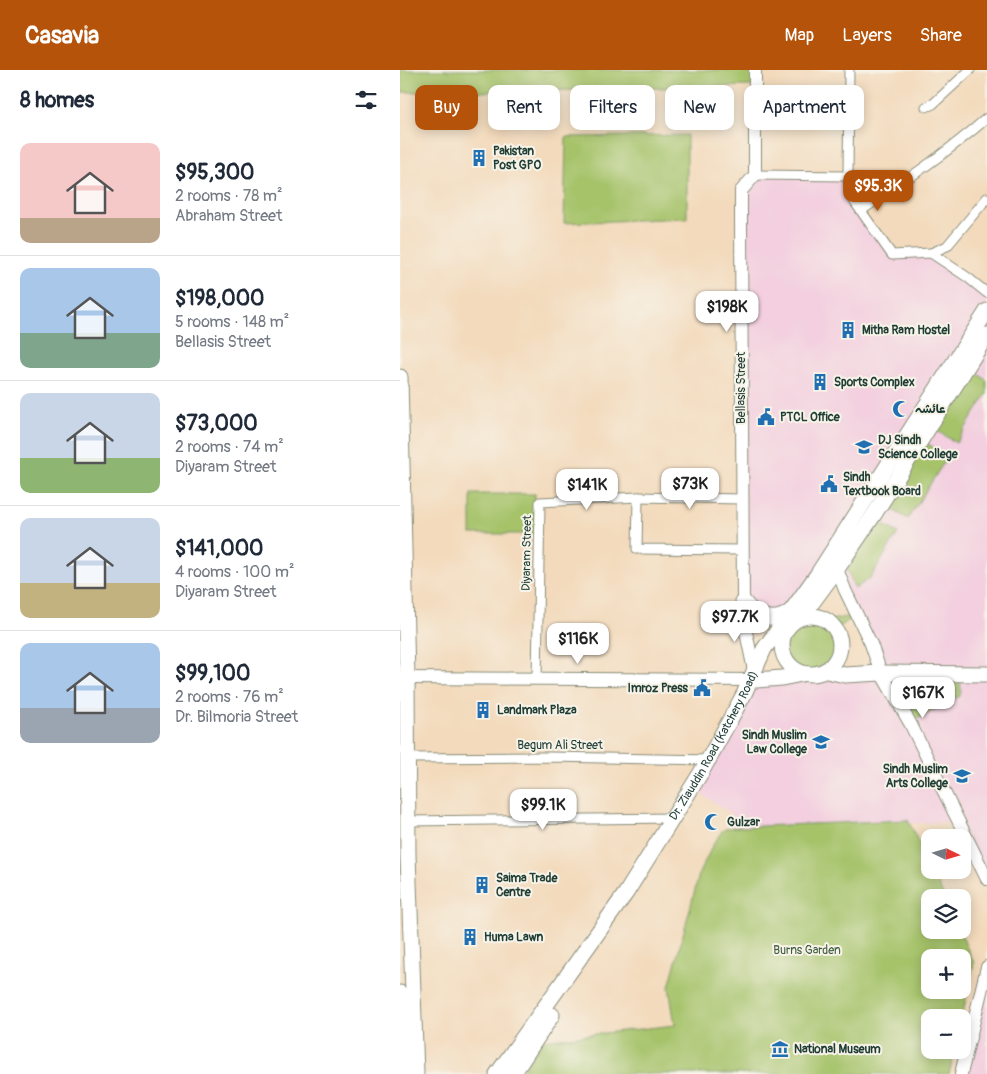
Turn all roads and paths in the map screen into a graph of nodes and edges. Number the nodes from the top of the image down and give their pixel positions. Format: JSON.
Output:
{"nodes":[{"id":1,"x":755,"y":70,"type":"edge"},
{"id":2,"x":850,"y":70,"type":"edge"},
{"id":3,"x":970,"y":70,"type":"edge"},
{"id":4,"x":926,"y":107,"type":"dead end"},
{"id":5,"x":987,"y":118,"type":"edge"},
{"id":6,"x":755,"y":175,"type":"junction"},
{"id":7,"x":848,"y":176,"type":"junction"},
{"id":8,"x":987,"y":198,"type":"edge"},
{"id":9,"x":862,"y":210,"type":"junction"},
{"id":10,"x":931,"y":253,"type":"junction"},
{"id":11,"x":987,"y":293,"type":"edge"},
{"id":12,"x":987,"y":311,"type":"edge"},
{"id":13,"x":987,"y":335,"type":"edge"},
{"id":14,"x":400,"y":377,"type":"edge"},
{"id":15,"x":638,"y":497,"type":"junction"},
{"id":16,"x":742,"y":499,"type":"junction"},
{"id":17,"x":742,"y":550,"type":"junction"},
{"id":18,"x":837,"y":569,"type":"junction"},
{"id":19,"x":743,"y":601,"type":"junction"},
{"id":20,"x":790,"y":621,"type":"junction"},
{"id":21,"x":827,"y":671,"type":"junction"},
{"id":22,"x":881,"y":673,"type":"junction"},
{"id":23,"x":802,"y":674,"type":"junction"},
{"id":24,"x":987,"y":674,"type":"edge"},
{"id":25,"x":754,"y":677,"type":"junction"},
{"id":26,"x":403,"y":678,"type":"edge"},
{"id":27,"x":537,"y":679,"type":"junction"},
{"id":28,"x":407,"y":758,"type":"junction"},
{"id":29,"x":710,"y":760,"type":"junction"},
{"id":30,"x":675,"y":818,"type":"junction"},
{"id":31,"x":408,"y":821,"type":"junction"},
{"id":32,"x":987,"y":879,"type":"edge"},
{"id":33,"x":987,"y":967,"type":"edge"},
{"id":34,"x":400,"y":993,"type":"edge"},
{"id":35,"x":406,"y":1072,"type":"edge"},
{"id":36,"x":497,"y":1074,"type":"edge"},
{"id":37,"x":513,"y":1074,"type":"edge"},
{"id":38,"x":961,"y":1074,"type":"edge"}],
"edges":[{"from":1,"to":6,"type":"street"},
{"from":2,"to":7,"type":"street"},
{"from":3,"to":4,"type":"street"},
{"from":5,"to":9,"type":"street"},
{"from":6,"to":7,"type":"street"},
{"from":6,"to":16,"type":"street","name":"Bellasis Street"},
{"from":7,"to":9,"type":"street"},
{"from":8,"to":10,"type":"street"},
{"from":9,"to":10,"type":"street"},
{"from":10,"to":11,"type":"street"},
{"from":12,"to":20,"type":"main road","name":"Dr. Ziauddin Road (Katchery Road)"},
{"from":13,"to":18,"type":"main road","name":"Dr. Ziauddin Road (Katchery Road)"},
{"from":14,"to":26,"type":"main road"},
{"from":15,"to":16,"type":"street"},
{"from":15,"to":17,"type":"street"},
{"from":15,"to":27,"type":"street","name":"Diyaram Street"},
{"from":16,"to":17,"type":"street","name":"Bellasis Street"},
{"from":17,"to":19,"type":"street","name":"Bellasis Street"},
{"from":18,"to":20,"type":"main road","name":"Dr. Ziauddin Road (Katchery Road)"},
{"from":18,"to":22,"type":"street"},
{"from":19,"to":20,"type":"main road"},
{"from":19,"to":25,"type":"street","name":"Bellasis Street"},
{"from":20,"to":21,"type":"main road"},
{"from":20,"to":23,"type":"main road"},
{"from":20,"to":25,"type":"main road","name":"Dr. Ziauddin Road (Katchery Road)"},
{"from":21,"to":22,"type":"main road"},
{"from":21,"to":23,"type":"main road"},
{"from":22,"to":24,"type":"main road"},
{"from":22,"to":32,"type":"street"},
{"from":23,"to":25,"type":"main road"},
{"from":25,"to":27,"type":"street"},
{"from":25,"to":29,"type":"main road","name":"Dr. Ziauddin Road (Katchery Road)"},
{"from":26,"to":27,"type":"street"},
{"from":26,"to":28,"type":"main road"},
{"from":28,"to":29,"type":"street","name":"Begum Ali Street"},
{"from":28,"to":31,"type":"main road"},
{"from":29,"to":30,"type":"main road","name":"Dr. Ziauddin Road (Katchery Road)"},
{"from":30,"to":31,"type":"street"},
{"from":30,"to":36,"type":"main road","name":"Dr. Ziauddin Road (Katchery Road)"},
{"from":30,"to":37,"type":"main road","name":"Dr. Ziauddin Road (Katchery Road)"},
{"from":31,"to":35,"type":"main road"},
{"from":33,"to":38,"type":"street"},
{"from":34,"to":35,"type":"main road"}]}
